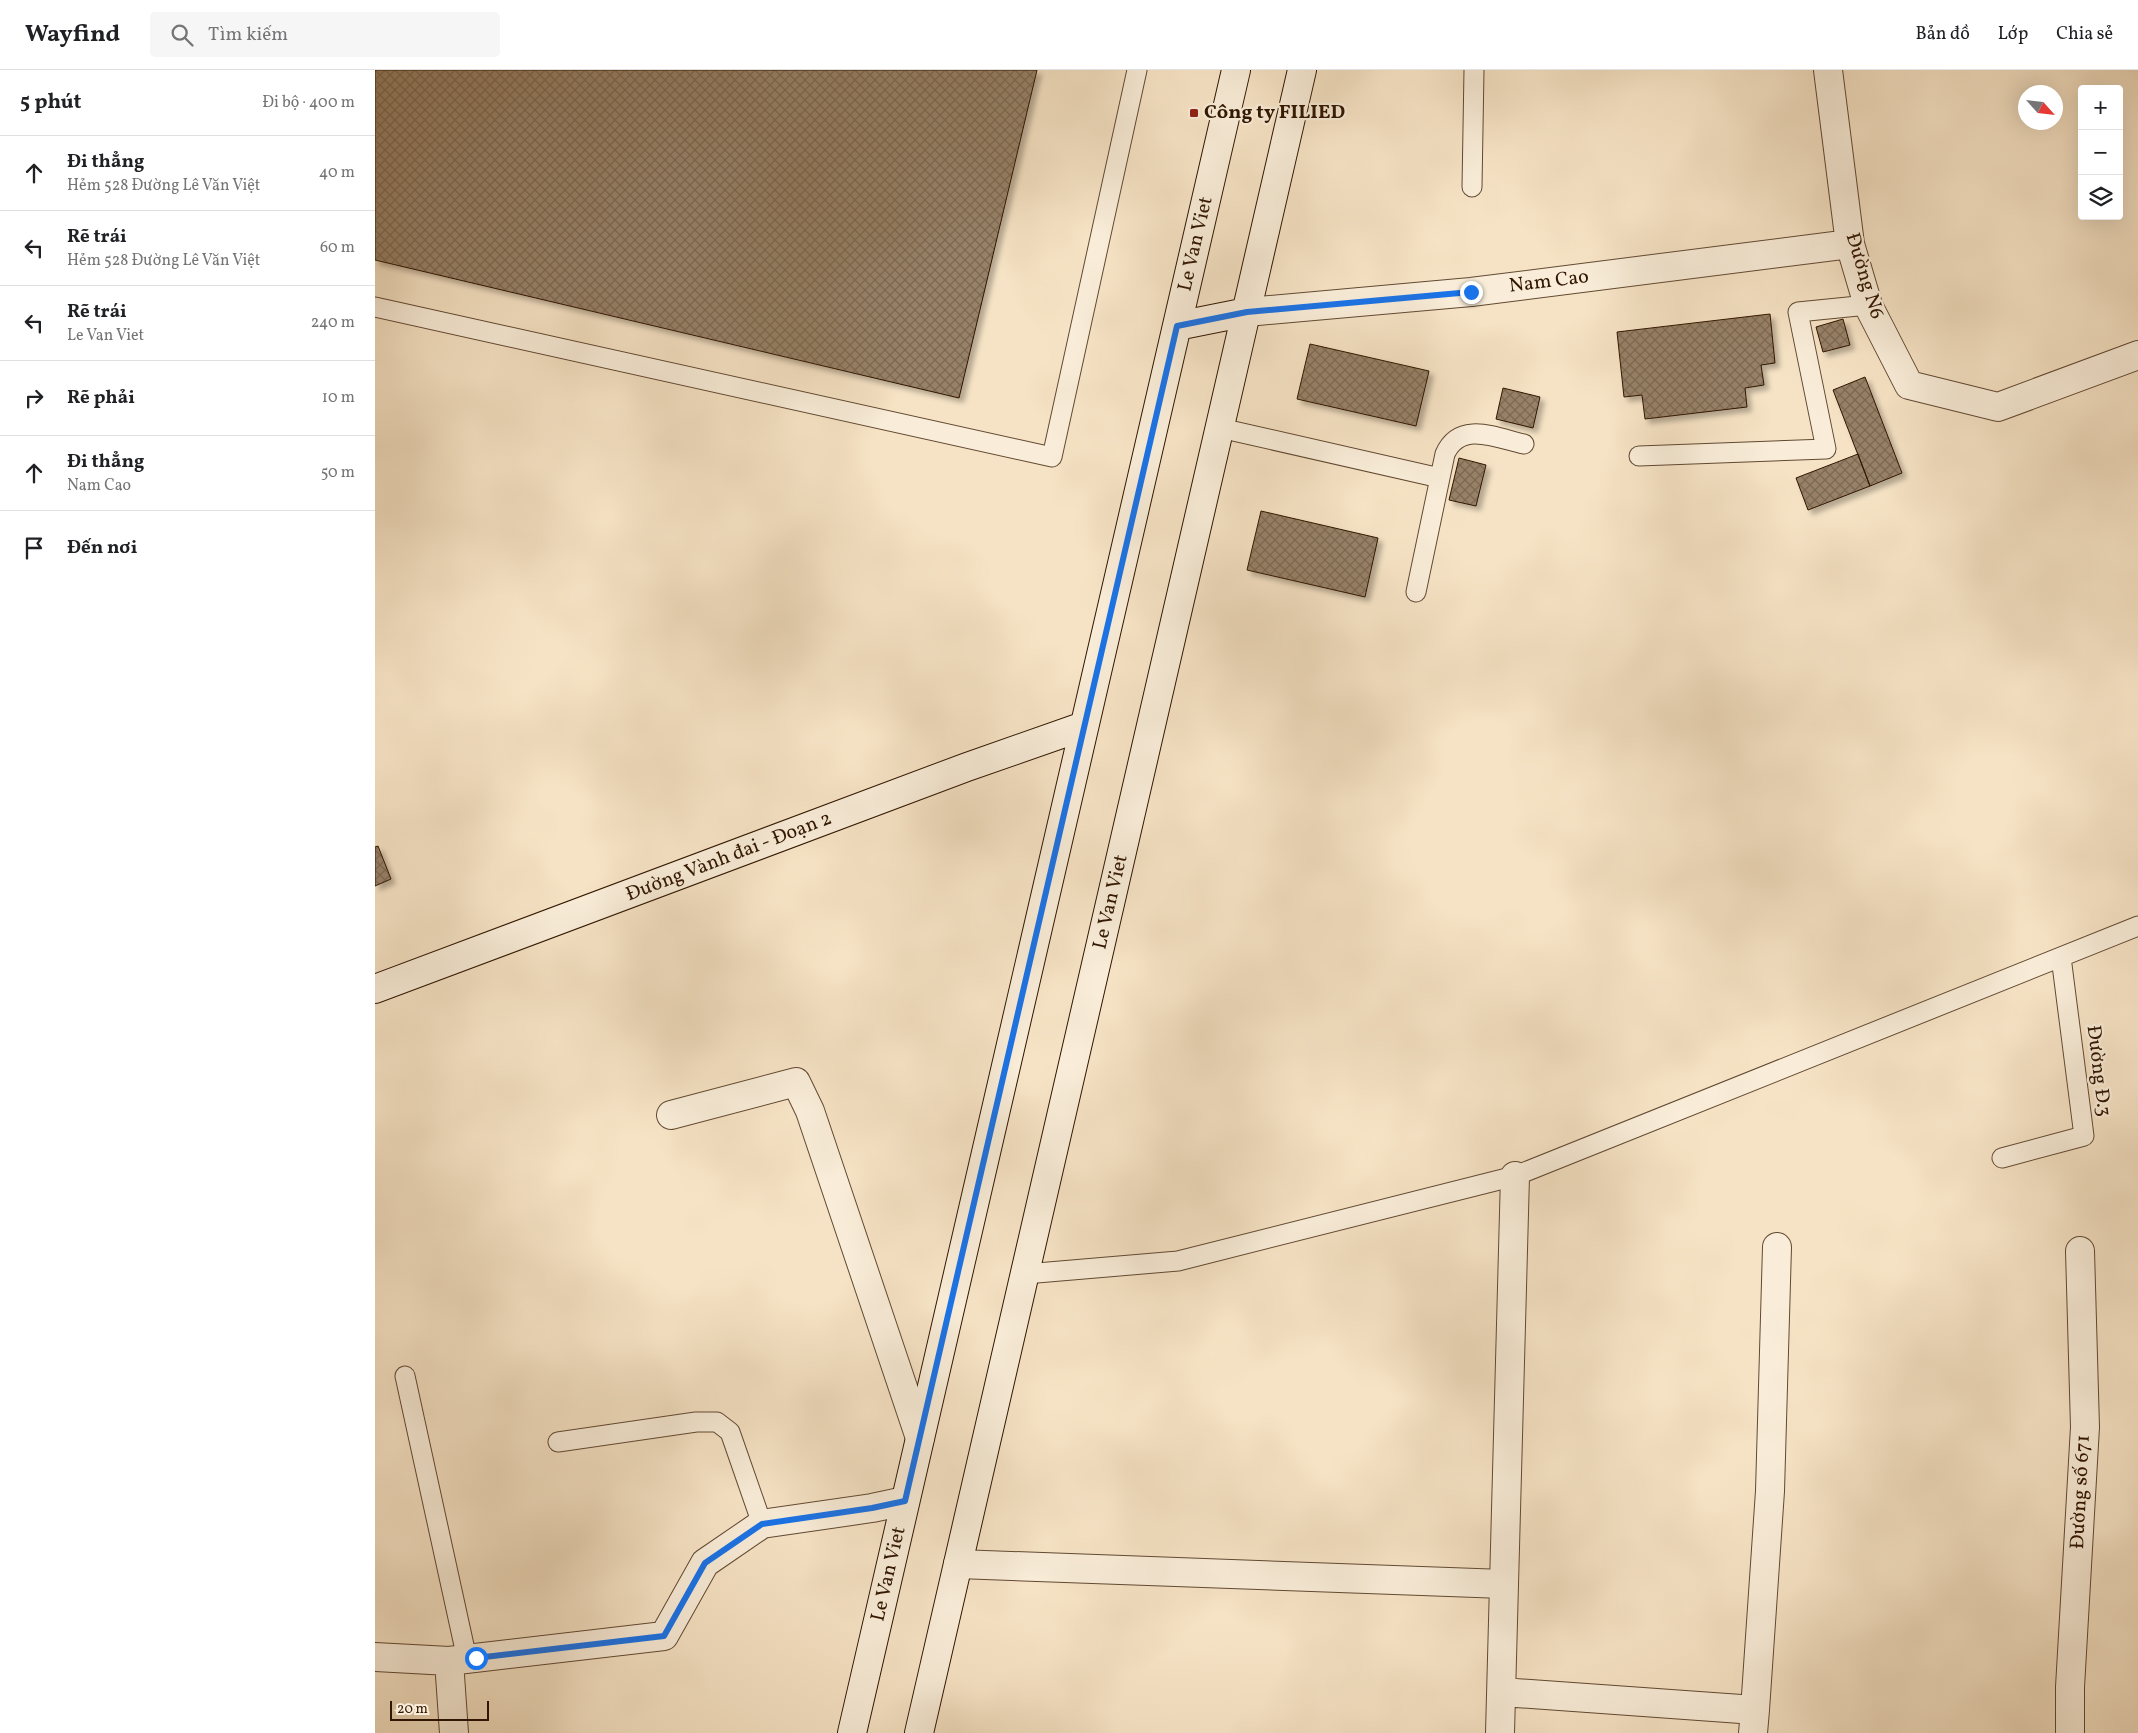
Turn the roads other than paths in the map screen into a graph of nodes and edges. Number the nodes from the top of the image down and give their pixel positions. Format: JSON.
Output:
{"nodes":[{"id":1,"x":1137,"y":70,"type":"edge"},
{"id":2,"x":1236,"y":70,"type":"edge"},
{"id":3,"x":1302,"y":70,"type":"edge"},
{"id":4,"x":1473,"y":70,"type":"edge"},
{"id":5,"x":1828,"y":70,"type":"edge"},
{"id":6,"x":1472,"y":188,"type":"dead end"},
{"id":7,"x":1850,"y":244,"type":"junction"},
{"id":8,"x":1868,"y":306,"type":"junction"},
{"id":9,"x":375,"y":307,"type":"edge"},
{"id":10,"x":1247,"y":312,"type":"junction"},
{"id":11,"x":1177,"y":326,"type":"junction"},
{"id":12,"x":2138,"y":355,"type":"edge"},
{"id":13,"x":1220,"y":428,"type":"junction"},
{"id":14,"x":1524,"y":444,"type":"dead end"},
{"id":15,"x":1639,"y":456,"type":"dead end"},
{"id":16,"x":1440,"y":478,"type":"junction"},
{"id":17,"x":1416,"y":592,"type":"dead end"},
{"id":18,"x":1084,"y":726,"type":"junction"},
{"id":19,"x":2138,"y":926,"type":"edge"},
{"id":20,"x":2061,"y":957,"type":"junction"},
{"id":21,"x":375,"y":989,"type":"edge"},
{"id":22,"x":671,"y":1115,"type":"dead end"},
{"id":23,"x":2002,"y":1158,"type":"dead end"},
{"id":24,"x":1515,"y":1176,"type":"junction"},
{"id":25,"x":1777,"y":1247,"type":"dead end"},
{"id":26,"x":2080,"y":1251,"type":"dead end"},
{"id":27,"x":1025,"y":1274,"type":"junction"},
{"id":28,"x":405,"y":1376,"type":"dead end"},
{"id":29,"x":920,"y":1438,"type":"junction"},
{"id":30,"x":557,"y":1442,"type":"dead end"},
{"id":31,"x":905,"y":1501,"type":"junction"},
{"id":32,"x":762,"y":1524,"type":"junction"},
{"id":33,"x":958,"y":1564,"type":"junction"},
{"id":34,"x":1504,"y":1584,"type":"junction"},
{"id":35,"x":375,"y":1657,"type":"edge"},
{"id":36,"x":458,"y":1660,"type":"junction"},
{"id":37,"x":1502,"y":1692,"type":"junction"},
{"id":38,"x":1754,"y":1722,"type":"edge"},
{"id":39,"x":454,"y":1733,"type":"edge"},
{"id":40,"x":852,"y":1733,"type":"edge"},
{"id":41,"x":919,"y":1733,"type":"edge"},
{"id":42,"x":1500,"y":1733,"type":"edge"},
{"id":43,"x":2070,"y":1733,"type":"edge"}],
"edges":[{"from":1,"to":9,"type":"lane"},
{"from":2,"to":11,"type":"street","name":"Le Van Viet"},
{"from":3,"to":10,"type":"street","name":"Le Van Viet"},
{"from":4,"to":6,"type":"lane"},
{"from":5,"to":7,"type":"street","name":"Đường N6"},
{"from":7,"to":8,"type":"street","name":"Đường N6"},
{"from":7,"to":10,"type":"street","name":"Nam Cao"},
{"from":8,"to":12,"type":"street","name":"Đường N6"},
{"from":8,"to":15,"type":"lane"},
{"from":10,"to":11,"type":"street","name":"Nam Cao"},
{"from":10,"to":13,"type":"street","name":"Le Van Viet"},
{"from":11,"to":18,"type":"street","name":"Le Van Viet"},
{"from":13,"to":16,"type":"lane"},
{"from":13,"to":27,"type":"street","name":"Le Van Viet"},
{"from":14,"to":16,"type":"lane"},
{"from":16,"to":17,"type":"lane"},
{"from":18,"to":21,"type":"street","name":"Đường Vành đai - Đoạn 2"},
{"from":18,"to":29,"type":"street","name":"Le Van Viet"},
{"from":19,"to":20,"type":"lane"},
{"from":20,"to":23,"type":"lane","name":"Đường Đ.3"},
{"from":20,"to":24,"type":"lane"},
{"from":22,"to":29,"type":"street"},
{"from":24,"to":27,"type":"lane"},
{"from":24,"to":34,"type":"street"},
{"from":25,"to":38,"type":"street"},
{"from":26,"to":43,"type":"street","name":"Đường số 671"},
{"from":27,"to":33,"type":"street","name":"Le Van Viet"},
{"from":28,"to":36,"type":"lane"},
{"from":29,"to":31,"type":"street","name":"Le Van Viet"},
{"from":30,"to":32,"type":"lane"},
{"from":31,"to":32,"type":"street"},
{"from":31,"to":40,"type":"street","name":"Le Van Viet"},
{"from":32,"to":36,"type":"street"},
{"from":33,"to":34,"type":"street"},
{"from":33,"to":41,"type":"street","name":"Le Van Viet"},
{"from":34,"to":37,"type":"street"},
{"from":35,"to":36,"type":"street"},
{"from":36,"to":39,"type":"street"},
{"from":37,"to":38,"type":"street"},
{"from":37,"to":42,"type":"street"}]}
